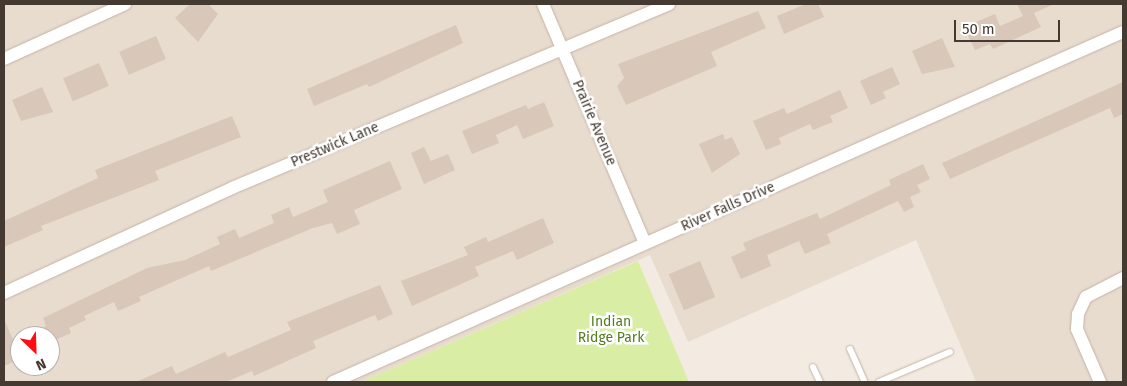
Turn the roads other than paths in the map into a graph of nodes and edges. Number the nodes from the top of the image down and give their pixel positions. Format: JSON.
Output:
{"nodes":[{"id":1,"x":125,"y":4,"type":"edge"},
{"id":2,"x":543,"y":4,"type":"edge"},
{"id":3,"x":669,"y":4,"type":"edge"},
{"id":4,"x":1123,"y":32,"type":"edge"},
{"id":5,"x":562,"y":48,"type":"junction"},
{"id":6,"x":4,"y":59,"type":"edge"},
{"id":7,"x":645,"y":243,"type":"junction"},
{"id":8,"x":1123,"y":278,"type":"edge"},
{"id":9,"x":4,"y":293,"type":"edge"},
{"id":10,"x":850,"y":349,"type":"dead end"},
{"id":11,"x":950,"y":352,"type":"dead end"},
{"id":12,"x":813,"y":367,"type":"dead end"},
{"id":13,"x":333,"y":382,"type":"edge"},
{"id":14,"x":820,"y":382,"type":"edge"},
{"id":15,"x":865,"y":382,"type":"edge"},
{"id":16,"x":879,"y":382,"type":"edge"},
{"id":17,"x":1100,"y":382,"type":"edge"}],
"edges":[{"from":1,"to":6,"type":"street"},
{"from":2,"to":5,"type":"street","name":"Prairie Avenue"},
{"from":3,"to":5,"type":"street","name":"Prestwick Lane"},
{"from":4,"to":7,"type":"street","name":"River Falls Drive"},
{"from":5,"to":7,"type":"street","name":"Prairie Avenue"},
{"from":5,"to":9,"type":"street","name":"Prestwick Lane"},
{"from":7,"to":13,"type":"street","name":"River Falls Drive"},
{"from":8,"to":17,"type":"street"},
{"from":10,"to":15,"type":"lane"},
{"from":11,"to":16,"type":"lane"},
{"from":12,"to":14,"type":"lane"}]}
